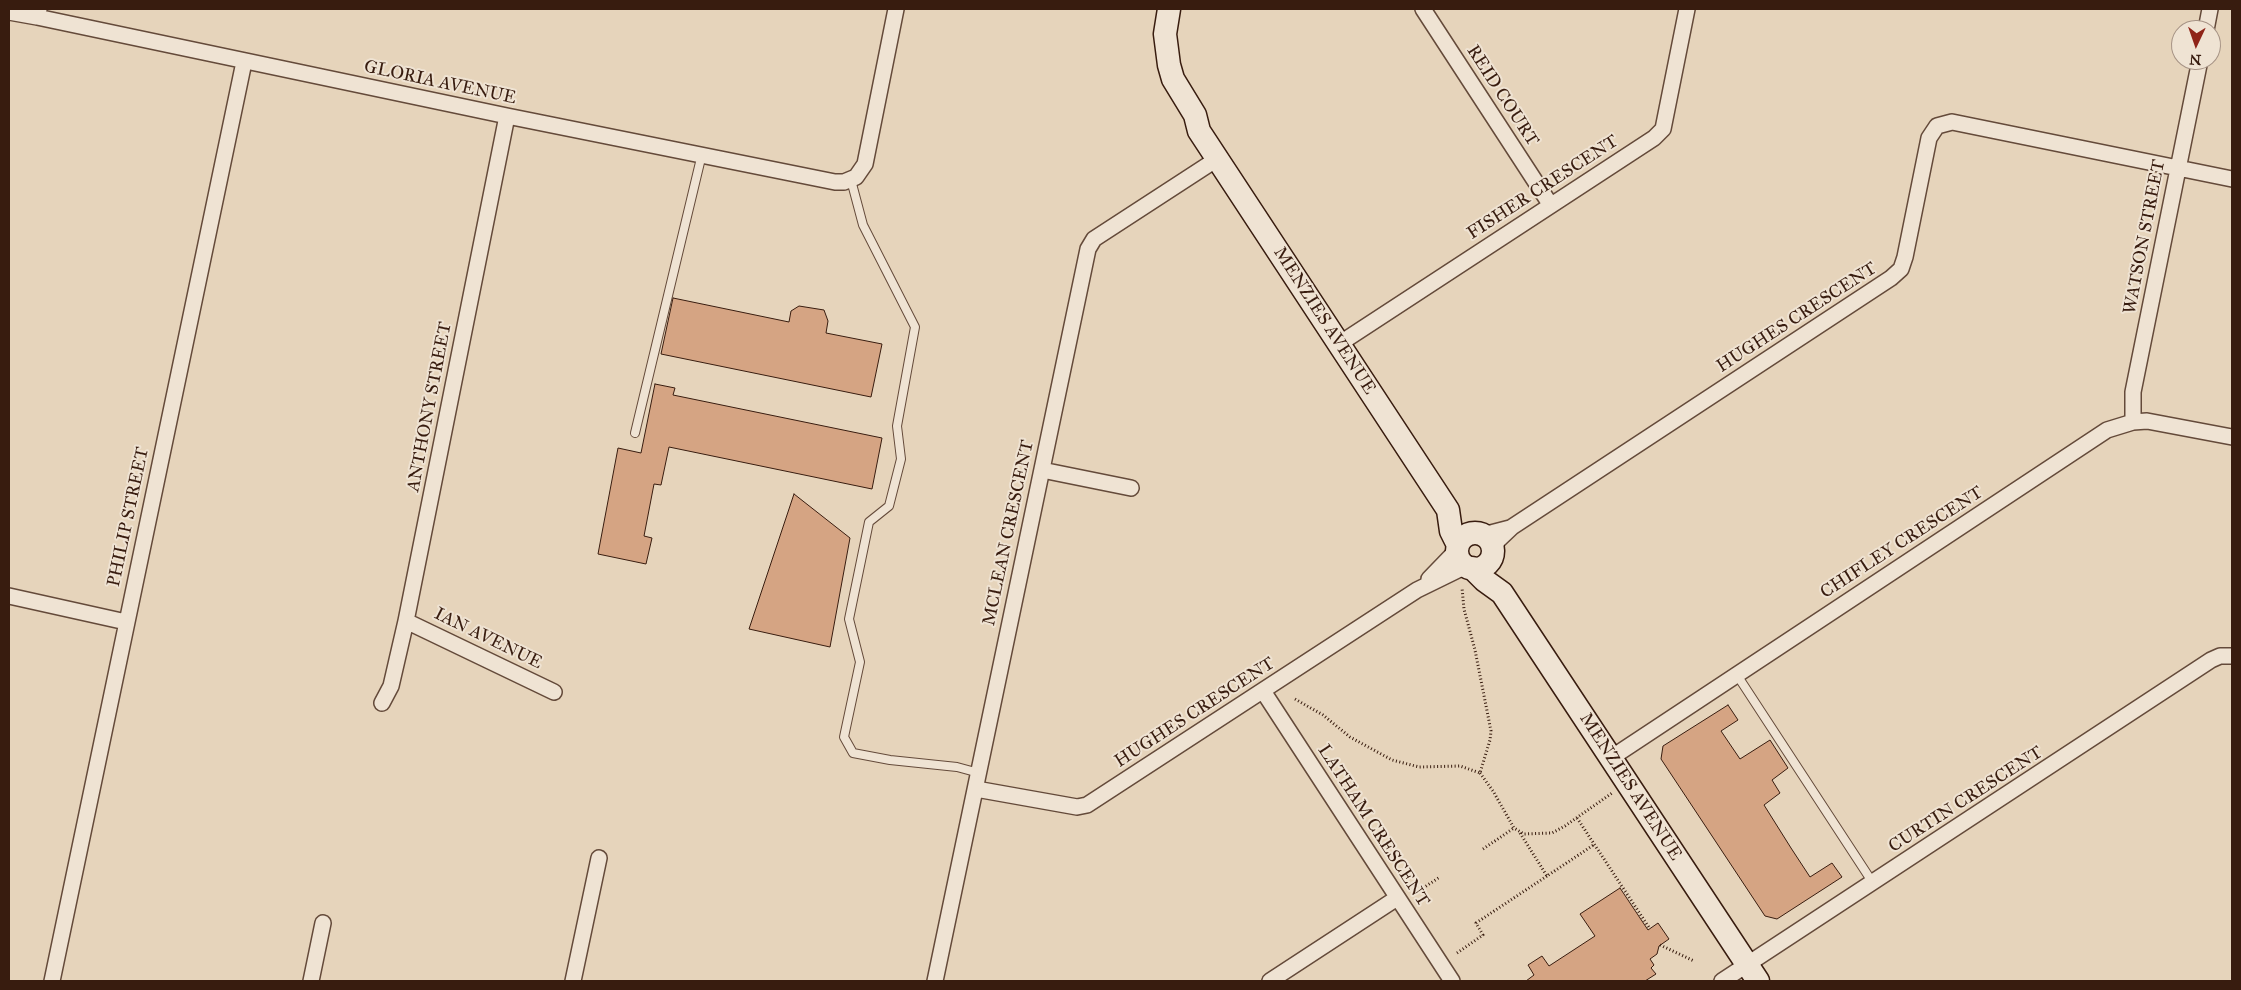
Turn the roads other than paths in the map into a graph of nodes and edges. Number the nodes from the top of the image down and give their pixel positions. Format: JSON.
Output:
{"nodes":[{"id":1,"x":896,"y":9,"type":"edge"},
{"id":2,"x":1154,"y":9,"type":"edge"},
{"id":3,"x":1169,"y":9,"type":"edge"},
{"id":4,"x":1423,"y":9,"type":"edge"},
{"id":5,"x":1687,"y":9,"type":"edge"},
{"id":6,"x":9,"y":12,"type":"edge"},
{"id":7,"x":38,"y":13,"type":"edge"},
{"id":8,"x":244,"y":62,"type":"junction"},
{"id":9,"x":2198,"y":70,"type":"edge"},
{"id":10,"x":507,"y":116,"type":"junction"},
{"id":11,"x":1199,"y":131,"type":"junction"},
{"id":12,"x":702,"y":154,"type":"junction"},
{"id":13,"x":1217,"y":159,"type":"junction"},
{"id":14,"x":2177,"y":168,"type":"junction"},
{"id":15,"x":2232,"y":179,"type":"edge"},
{"id":16,"x":851,"y":180,"type":"junction"},
{"id":17,"x":1550,"y":204,"type":"junction"},
{"id":18,"x":1339,"y":344,"type":"junction"},
{"id":19,"x":2133,"y":422,"type":"junction"},
{"id":20,"x":635,"y":433,"type":"dead end"},
{"id":21,"x":2232,"y":437,"type":"edge"},
{"id":22,"x":1042,"y":470,"type":"junction"},
{"id":23,"x":1131,"y":488,"type":"dead end"},
{"id":24,"x":1474,"y":550,"type":"junction"},
{"id":25,"x":9,"y":596,"type":"edge"},
{"id":26,"x":406,"y":621,"type":"junction"},
{"id":27,"x":126,"y":622,"type":"junction"},
{"id":28,"x":2232,"y":656,"type":"edge"},
{"id":29,"x":1737,"y":675,"type":"junction"},
{"id":30,"x":1263,"y":691,"type":"junction"},
{"id":31,"x":554,"y":692,"type":"dead end"},
{"id":32,"x":382,"y":703,"type":"dead end"},
{"id":33,"x":1611,"y":758,"type":"junction"},
{"id":34,"x":980,"y":773,"type":"junction"},
{"id":35,"x":976,"y":789,"type":"junction"},
{"id":36,"x":599,"y":858,"type":"dead end"},
{"id":37,"x":1873,"y":884,"type":"junction"},
{"id":38,"x":1397,"y":898,"type":"junction"},
{"id":39,"x":323,"y":923,"type":"dead end"},
{"id":40,"x":1752,"y":973,"type":"edge"},
{"id":41,"x":52,"y":981,"type":"edge"},
{"id":42,"x":311,"y":981,"type":"edge"},
{"id":43,"x":574,"y":981,"type":"edge"},
{"id":44,"x":935,"y":981,"type":"edge"},
{"id":45,"x":1270,"y":981,"type":"edge"},
{"id":46,"x":1452,"y":981,"type":"edge"},
{"id":47,"x":1722,"y":981,"type":"edge"}],
"edges":[{"from":1,"to":16,"type":"street"},
{"from":2,"to":11,"type":"street","name":"MENZIES AVENUE"},
{"from":3,"to":11,"type":"street","name":"MENZIES AVENUE"},
{"from":4,"to":17,"type":"street","name":"REID COURT"},
{"from":5,"to":17,"type":"street","name":"FISHER CRESCENT"},
{"from":6,"to":7,"type":"street","name":"GLORIA AVENUE"},
{"from":7,"to":8,"type":"street","name":"GLORIA AVENUE"},
{"from":8,"to":10,"type":"street","name":"GLORIA AVENUE"},
{"from":8,"to":27,"type":"street","name":"PHILIP STREET"},
{"from":9,"to":14,"type":"street","name":"WATSON STREET"},
{"from":10,"to":12,"type":"street","name":"GLORIA AVENUE"},
{"from":10,"to":26,"type":"street","name":"ANTHONY STREET"},
{"from":11,"to":13,"type":"street","name":"MENZIES AVENUE"},
{"from":12,"to":16,"type":"street","name":"GLORIA AVENUE"},
{"from":12,"to":20,"type":"lane"},
{"from":13,"to":18,"type":"street","name":"MENZIES AVENUE"},
{"from":13,"to":22,"type":"street","name":"MCLEAN CRESCENT"},
{"from":14,"to":15,"type":"street","name":"HUGHES CRESCENT"},
{"from":14,"to":19,"type":"street","name":"WATSON STREET"},
{"from":14,"to":24,"type":"street","name":"HUGHES CRESCENT"},
{"from":16,"to":34,"type":"lane"},
{"from":17,"to":18,"type":"street","name":"FISHER CRESCENT"},
{"from":18,"to":24,"type":"street","name":"MENZIES AVENUE"},
{"from":19,"to":21,"type":"street","name":"CHIFLEY CRESCENT"},
{"from":19,"to":29,"type":"street","name":"CHIFLEY CRESCENT"},
{"from":22,"to":23,"type":"street"},
{"from":22,"to":34,"type":"street","name":"MCLEAN CRESCENT"},
{"from":24,"to":30,"type":"street","name":"HUGHES CRESCENT"},
{"from":24,"to":33,"type":"street","name":"MENZIES AVENUE"},
{"from":25,"to":27,"type":"street"},
{"from":26,"to":31,"type":"street","name":"IAN AVENUE"},
{"from":26,"to":32,"type":"street","name":"ANTHONY STREET"},
{"from":27,"to":41,"type":"street","name":"PHILIP STREET"},
{"from":28,"to":37,"type":"street","name":"CURTIN CRESCENT"},
{"from":29,"to":33,"type":"street","name":"CHIFLEY CRESCENT"},
{"from":29,"to":37,"type":"lane"},
{"from":30,"to":35,"type":"street","name":"HUGHES CRESCENT"},
{"from":30,"to":38,"type":"street","name":"LATHAM CRESCENT"},
{"from":33,"to":40,"type":"street","name":"MENZIES AVENUE"},
{"from":34,"to":35,"type":"street","name":"MCLEAN CRESCENT"},
{"from":35,"to":44,"type":"street","name":"MCLEAN CRESCENT"},
{"from":36,"to":43,"type":"street"},
{"from":37,"to":40,"type":"street","name":"CURTIN CRESCENT"},
{"from":38,"to":45,"type":"street"},
{"from":38,"to":46,"type":"street","name":"LATHAM CRESCENT"},
{"from":39,"to":42,"type":"street"},
{"from":40,"to":47,"type":"street","name":"CURTIN CRESCENT"}]}
